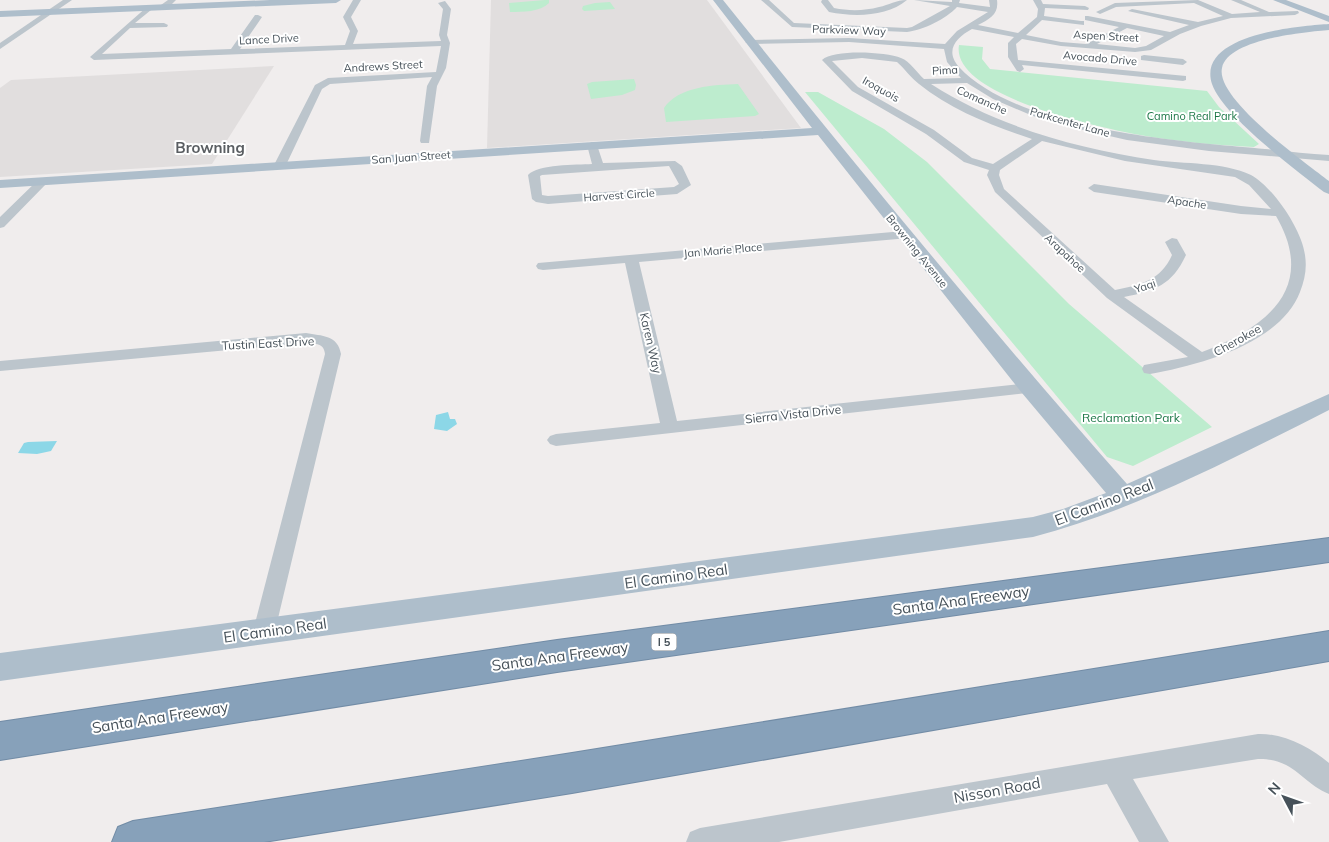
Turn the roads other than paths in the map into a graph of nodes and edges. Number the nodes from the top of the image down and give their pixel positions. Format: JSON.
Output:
{"nodes":[{"id":1,"x":68,"y":0,"type":"edge"},
{"id":2,"x":172,"y":0,"type":"edge"},
{"id":3,"x":336,"y":0,"type":"edge"},
{"id":4,"x":357,"y":0,"type":"edge"},
{"id":5,"x":718,"y":0,"type":"edge"},
{"id":6,"x":765,"y":0,"type":"edge"},
{"id":7,"x":903,"y":0,"type":"edge"},
{"id":8,"x":918,"y":0,"type":"edge"},
{"id":9,"x":1235,"y":0,"type":"edge"},
{"id":10,"x":1278,"y":0,"type":"edge"},
{"id":11,"x":1295,"y":0,"type":"edge"},
{"id":12,"x":1194,"y":1,"type":"edge"},
{"id":13,"x":825,"y":2,"type":"dead end"},
{"id":14,"x":442,"y":3,"type":"dead end"},
{"id":15,"x":955,"y":3,"type":"edge"},
{"id":16,"x":1039,"y":3,"type":"edge"},
{"id":17,"x":993,"y":5,"type":"edge"},
{"id":18,"x":1115,"y":5,"type":"junction"},
{"id":19,"x":148,"y":8,"type":"junction"},
{"id":20,"x":164,"y":8,"type":"junction"},
{"id":21,"x":1085,"y":8,"type":"dead end"},
{"id":22,"x":50,"y":12,"type":"junction"},
{"id":23,"x":1100,"y":12,"type":"dead end"},
{"id":24,"x":1329,"y":12,"type":"edge"},
{"id":25,"x":1295,"y":13,"type":"dead end"},
{"id":26,"x":0,"y":14,"type":"edge"},
{"id":27,"x":1270,"y":14,"type":"junction"},
{"id":28,"x":1231,"y":16,"type":"junction"},
{"id":29,"x":258,"y":17,"type":"dead end"},
{"id":30,"x":1040,"y":18,"type":"junction"},
{"id":31,"x":1088,"y":18,"type":"dead end"},
{"id":32,"x":1329,"y":19,"type":"edge"},
{"id":33,"x":1081,"y":23,"type":"dead end"},
{"id":34,"x":164,"y":24,"type":"dead end"},
{"id":35,"x":1198,"y":24,"type":"junction"},
{"id":36,"x":1128,"y":25,"type":"junction"},
{"id":37,"x":128,"y":26,"type":"junction"},
{"id":38,"x":971,"y":26,"type":"junction"},
{"id":39,"x":846,"y":27,"type":"junction"},
{"id":40,"x":1329,"y":27,"type":"edge"},
{"id":41,"x":1171,"y":35,"type":"junction"},
{"id":42,"x":1020,"y":36,"type":"junction"},
{"id":43,"x":849,"y":40,"type":"junction"},
{"id":44,"x":749,"y":42,"type":"junction"},
{"id":45,"x":446,"y":43,"type":"junction"},
{"id":46,"x":0,"y":47,"type":"edge"},
{"id":47,"x":348,"y":47,"type":"junction"},
{"id":48,"x":948,"y":47,"type":"junction"},
{"id":49,"x":1086,"y":47,"type":"junction"},
{"id":50,"x":1135,"y":50,"type":"junction"},
{"id":51,"x":233,"y":52,"type":"junction"},
{"id":52,"x":1144,"y":58,"type":"junction"},
{"id":53,"x":900,"y":60,"type":"joint"},
{"id":54,"x":1183,"y":62,"type":"dead end"},
{"id":55,"x":1100,"y":70,"type":"junction"},
{"id":56,"x":439,"y":74,"type":"junction"},
{"id":57,"x":1149,"y":74,"type":"junction"},
{"id":58,"x":1183,"y":78,"type":"dead end"},
{"id":59,"x":1103,"y":79,"type":"dead end"},
{"id":60,"x":969,"y":80,"type":"junction"},
{"id":61,"x":922,"y":82,"type":"junction"},
{"id":62,"x":822,"y":131,"type":"junction"},
{"id":63,"x":1042,"y":137,"type":"junction"},
{"id":64,"x":426,"y":141,"type":"dead end"},
{"id":65,"x":1159,"y":143,"type":"junction"},
{"id":66,"x":592,"y":145,"type":"junction"},
{"id":67,"x":1329,"y":153,"type":"edge"},
{"id":68,"x":1287,"y":154,"type":"junction"},
{"id":69,"x":1329,"y":158,"type":"edge"},
{"id":70,"x":1161,"y":164,"type":"junction"},
{"id":71,"x":280,"y":165,"type":"junction"},
{"id":72,"x":598,"y":166,"type":"junction"},
{"id":73,"x":995,"y":168,"type":"junction"},
{"id":74,"x":1242,"y":176,"type":"joint"},
{"id":75,"x":43,"y":181,"type":"junction"},
{"id":76,"x":0,"y":184,"type":"edge"},
{"id":77,"x":1094,"y":188,"type":"dead end"},
{"id":78,"x":1329,"y":189,"type":"edge"},
{"id":79,"x":1280,"y":213,"type":"junction"},
{"id":80,"x":0,"y":224,"type":"edge"},
{"id":81,"x":904,"y":235,"type":"junction"},
{"id":82,"x":1172,"y":242,"type":"dead end"},
{"id":83,"x":631,"y":258,"type":"junction"},
{"id":84,"x":543,"y":266,"type":"dead end"},
{"id":85,"x":1112,"y":295,"type":"junction"},
{"id":86,"x":1200,"y":358,"type":"junction"},
{"id":87,"x":0,"y":366,"type":"edge"},
{"id":88,"x":1150,"y":369,"type":"dead end"},
{"id":89,"x":1030,"y":388,"type":"junction"},
{"id":90,"x":1329,"y":401,"type":"edge"},
{"id":91,"x":670,"y":427,"type":"junction"},
{"id":92,"x":556,"y":440,"type":"dead end"},
{"id":93,"x":1123,"y":496,"type":"junction"},
{"id":94,"x":1329,"y":550,"type":"edge"},
{"id":95,"x":264,"y":631,"type":"junction"},
{"id":96,"x":1329,"y":646,"type":"edge"},
{"id":97,"x":0,"y":667,"type":"edge"},
{"id":98,"x":0,"y":741,"type":"edge"},
{"id":99,"x":1113,"y":770,"type":"junction"},
{"id":100,"x":1329,"y":781,"type":"edge"},
{"id":101,"x":133,"y":842,"type":"edge"},
{"id":102,"x":700,"y":842,"type":"edge"},
{"id":103,"x":1155,"y":842,"type":"edge"}],
"edges":[{"from":1,"to":22,"type":"street"},
{"from":2,"to":20,"type":"street"},
{"from":3,"to":20,"type":"main road"},
{"from":4,"to":47,"type":"street"},
{"from":5,"to":44,"type":"main road","name":"Browning Avenue"},
{"from":6,"to":39,"type":"street"},
{"from":7,"to":13,"type":"street"},
{"from":8,"to":15,"type":"street"},
{"from":9,"to":27,"type":"street"},
{"from":10,"to":32,"type":"main road"},
{"from":11,"to":24,"type":"main road"},
{"from":12,"to":18,"type":"street"},
{"from":12,"to":28,"type":"street"},
{"from":14,"to":45,"type":"street"},
{"from":15,"to":17,"type":"street"},
{"from":15,"to":39,"type":"street"},
{"from":16,"to":21,"type":"street"},
{"from":16,"to":30,"type":"street"},
{"from":17,"to":38,"type":"street"},
{"from":18,"to":23,"type":"street"},
{"from":18,"to":35,"type":"street"},
{"from":19,"to":20,"type":"main road"},
{"from":19,"to":22,"type":"main road"},
{"from":19,"to":37,"type":"street"},
{"from":22,"to":26,"type":"main road"},
{"from":22,"to":46,"type":"street"},
{"from":25,"to":27,"type":"street","name":"Aspen Street"},
{"from":27,"to":28,"type":"street","name":"Aspen Street"},
{"from":28,"to":35,"type":"street","name":"Aspen Street"},
{"from":29,"to":51,"type":"street"},
{"from":30,"to":33,"type":"street"},
{"from":30,"to":42,"type":"street"},
{"from":31,"to":36,"type":"street"},
{"from":34,"to":37,"type":"street"},
{"from":35,"to":41,"type":"street","name":"Aspen Street"},
{"from":36,"to":41,"type":"street"},
{"from":36,"to":49,"type":"street"},
{"from":37,"to":51,"type":"street","name":"Lance Drive"},
{"from":38,"to":42,"type":"street","name":"Aspen Street"},
{"from":38,"to":48,"type":"street"},
{"from":39,"to":43,"type":"street"},
{"from":40,"to":68,"type":"main road"},
{"from":41,"to":50,"type":"street","name":"Aspen Street"},
{"from":42,"to":49,"type":"street","name":"Aspen Street"},
{"from":42,"to":55,"type":"street","name":"Avocado Drive"},
{"from":43,"to":44,"type":"street","name":"Parkview Way"},
{"from":43,"to":48,"type":"street","name":"Parkview Way"},
{"from":44,"to":62,"type":"main road","name":"Browning Avenue"},
{"from":45,"to":47,"type":"street","name":"Lance Drive"},
{"from":45,"to":56,"type":"street"},
{"from":47,"to":51,"type":"street","name":"Lance Drive"},
{"from":48,"to":60,"type":"street","name":"Parkcenter Lane"},
{"from":49,"to":50,"type":"street","name":"Aspen Street"},
{"from":50,"to":52,"type":"street"},
{"from":52,"to":54,"type":"street"},
{"from":52,"to":57,"type":"street"},
{"from":53,"to":61,"type":"street","name":"Comanche"},
{"from":53,"to":73,"type":"street","name":"Iroquois"},
{"from":55,"to":57,"type":"street","name":"Avocado Drive"},
{"from":55,"to":59,"type":"street"},
{"from":56,"to":64,"type":"street"},
{"from":56,"to":71,"type":"street","name":"Andrews Street"},
{"from":57,"to":58,"type":"street","name":"Avocado Drive"},
{"from":60,"to":61,"type":"street","name":"Pima"},
{"from":60,"to":65,"type":"street","name":"Parkcenter Lane"},
{"from":61,"to":63,"type":"street","name":"Comanche"},
{"from":62,"to":66,"type":"main road","name":"San Juan Street"},
{"from":62,"to":81,"type":"main road","name":"Browning Avenue"},
{"from":63,"to":70,"type":"street","name":"Comanche"},
{"from":63,"to":73,"type":"street"},
{"from":65,"to":68,"type":"street","name":"Parkcenter Lane"},
{"from":65,"to":70,"type":"street"},
{"from":66,"to":71,"type":"main road","name":"San Juan Street"},
{"from":66,"to":72,"type":"street"},
{"from":67,"to":68,"type":"street","name":"Parkcenter Lane"},
{"from":68,"to":69,"type":"street","name":"Parkcenter Lane"},
{"from":68,"to":78,"type":"main road"},
{"from":70,"to":74,"type":"street","name":"Comanche"},
{"from":71,"to":75,"type":"main road","name":"San Juan Street"},
{"from":72,"to":72,"type":"street","name":"Harvest Circle"},
{"from":73,"to":85,"type":"street","name":"Arapahoe"},
{"from":74,"to":79,"type":"street","name":"Cherokee"},
{"from":75,"to":76,"type":"main road","name":"San Juan Street"},
{"from":75,"to":80,"type":"street"},
{"from":77,"to":79,"type":"street","name":"Apache"},
{"from":79,"to":86,"type":"street","name":"Cherokee"},
{"from":81,"to":83,"type":"street","name":"Jan Marie Place"},
{"from":81,"to":89,"type":"main road","name":"Browning Avenue"},
{"from":82,"to":85,"type":"street","name":"Yaqi"},
{"from":83,"to":84,"type":"street","name":"Jan Marie Place"},
{"from":83,"to":91,"type":"street","name":"Karen Way"},
{"from":85,"to":86,"type":"street","name":"Arapahoe"},
{"from":86,"to":88,"type":"street","name":"Cherokee"},
{"from":87,"to":95,"type":"street","name":"Tustin East Drive"},
{"from":89,"to":91,"type":"street","name":"Sierra Vista Drive"},
{"from":89,"to":93,"type":"main road","name":"Browning Avenue"},
{"from":90,"to":93,"type":"main road","name":"El Camino Real"},
{"from":91,"to":92,"type":"street","name":"Sierra Vista Drive"},
{"from":93,"to":95,"type":"main road","name":"El Camino Real"},
{"from":94,"to":98,"type":"highway","name":"Santa Ana Freeway","number":"I 5"},
{"from":95,"to":97,"type":"main road","name":"El Camino Real"},
{"from":96,"to":101,"type":"highway"},
{"from":99,"to":100,"type":"street","name":"Nisson Road"},
{"from":99,"to":102,"type":"street","name":"Nisson Road"},
{"from":99,"to":103,"type":"street"}]}
